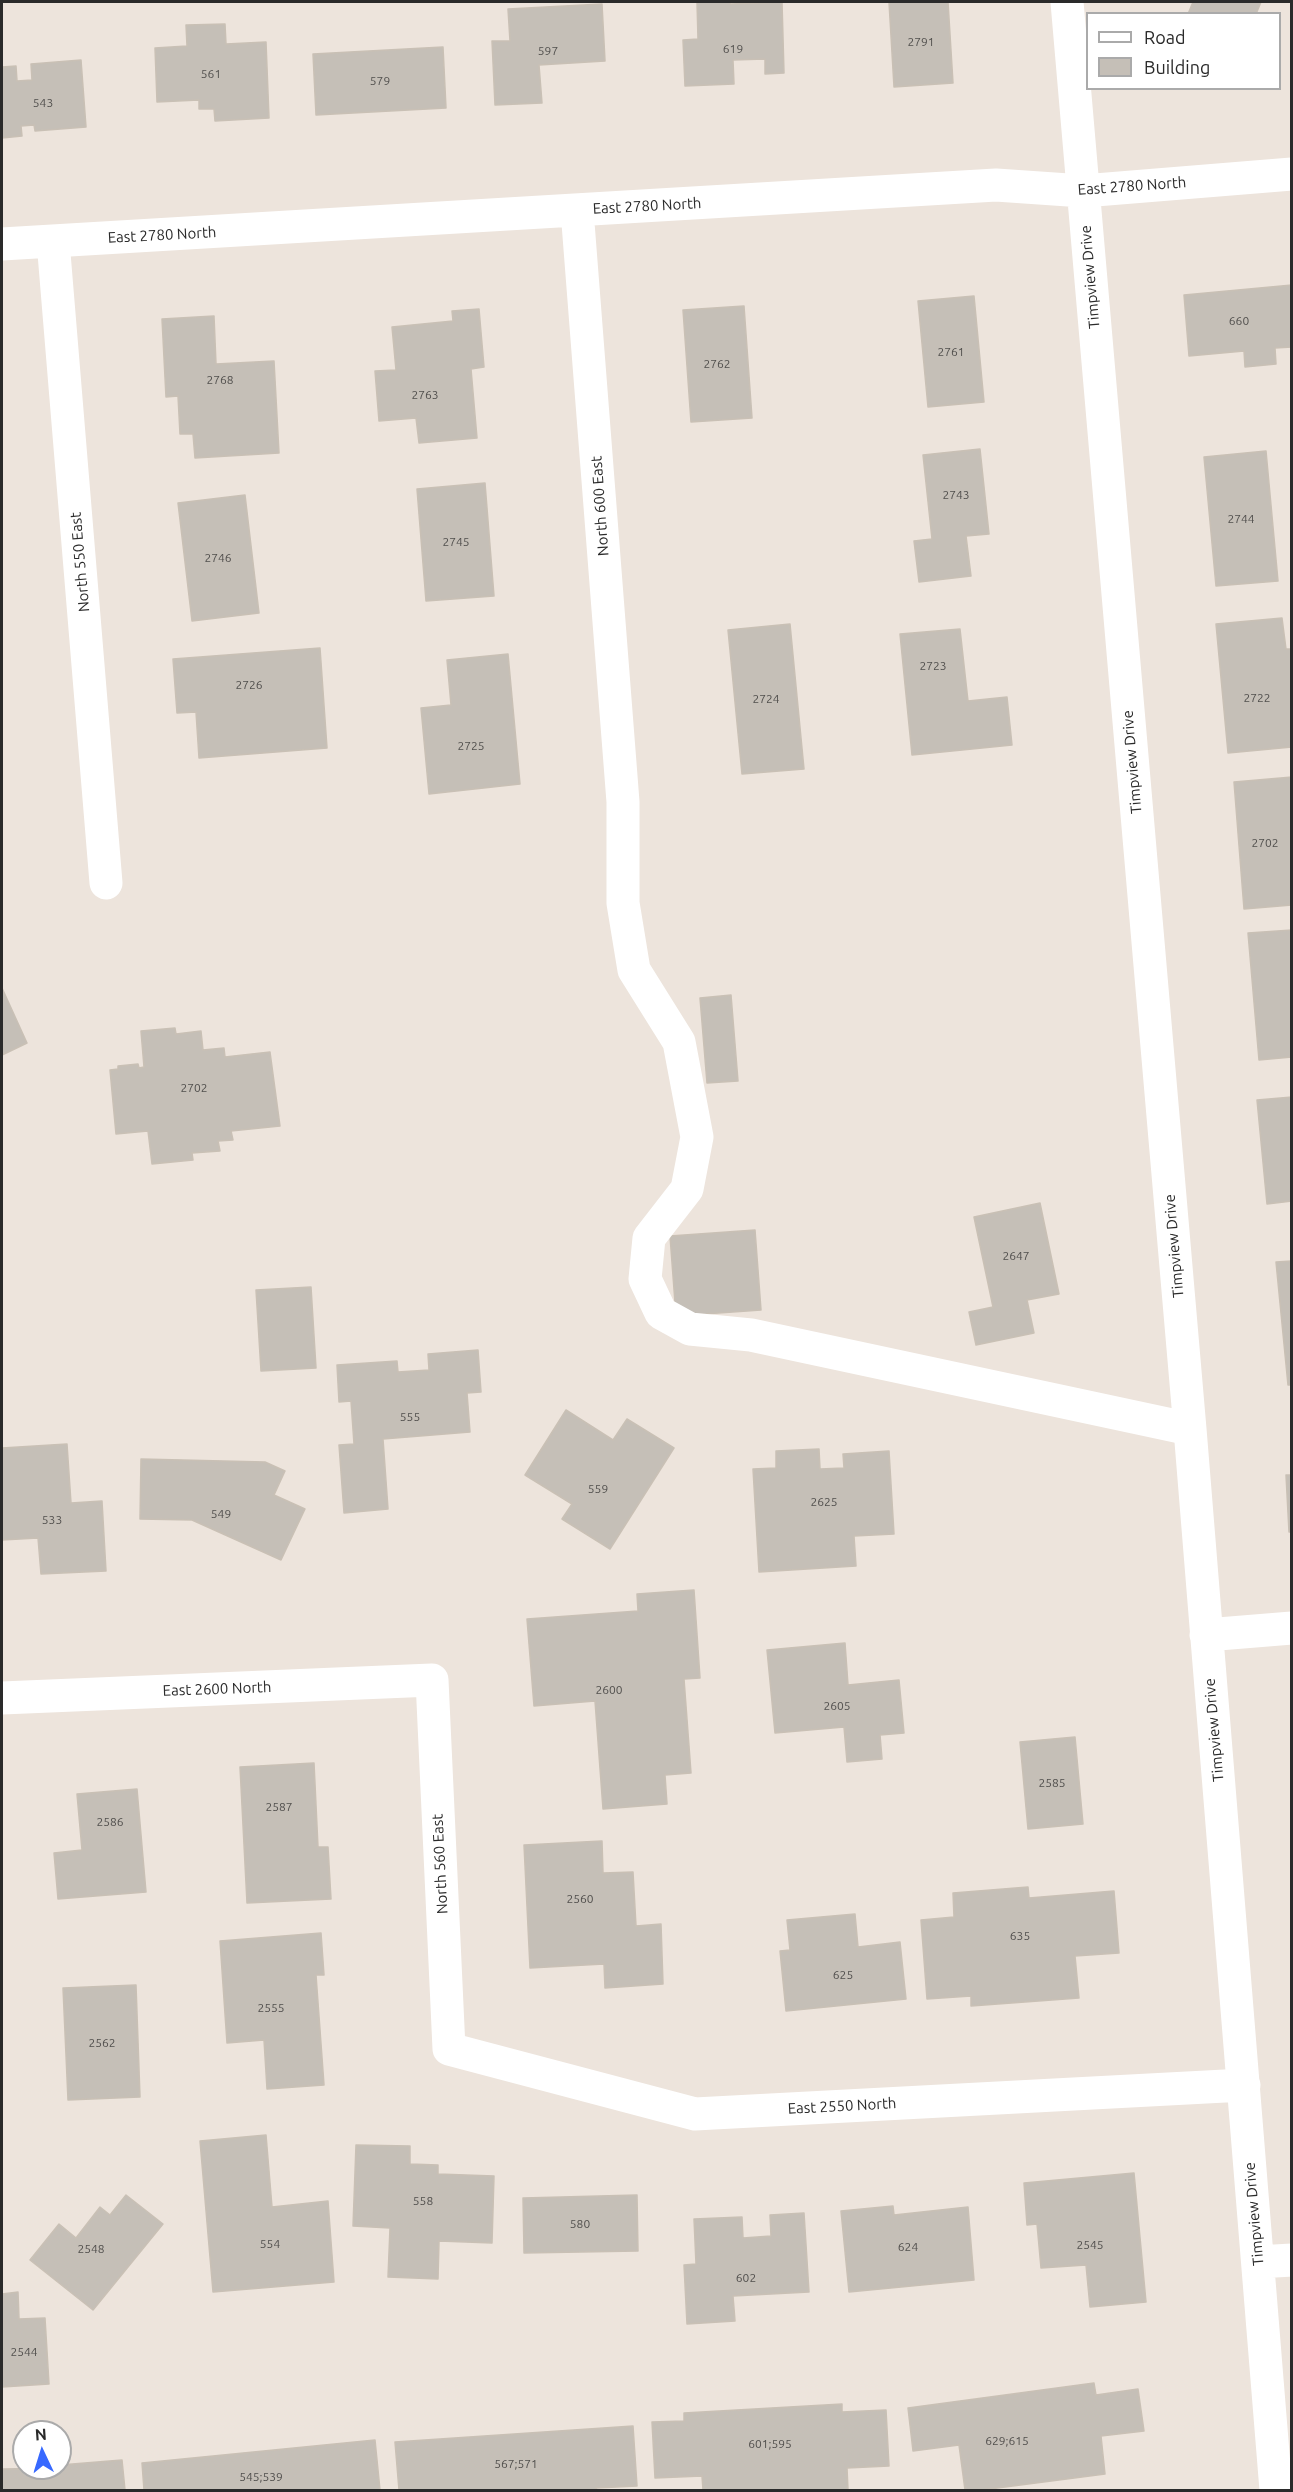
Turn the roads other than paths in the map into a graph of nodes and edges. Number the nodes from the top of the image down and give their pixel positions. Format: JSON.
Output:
{"nodes":[{"id":1,"x":1067,"y":2,"type":"edge"},
{"id":2,"x":1292,"y":174,"type":"edge"},
{"id":3,"x":1083,"y":191,"type":"junction"},
{"id":4,"x":577,"y":210,"type":"junction"},
{"id":5,"x":53,"y":241,"type":"junction"},
{"id":6,"x":2,"y":244,"type":"edge"},
{"id":7,"x":106,"y":883,"type":"dead end"},
{"id":8,"x":1190,"y":1429,"type":"junction"},
{"id":9,"x":1292,"y":1628,"type":"edge"},
{"id":10,"x":1206,"y":1635,"type":"junction"},
{"id":11,"x":432,"y":1680,"type":"joint"},
{"id":12,"x":2,"y":1698,"type":"edge"},
{"id":13,"x":449,"y":2049,"type":"joint"},
{"id":14,"x":1244,"y":2085,"type":"junction"},
{"id":15,"x":1292,"y":2260,"type":"edge"},
{"id":16,"x":1258,"y":2262,"type":"junction"},
{"id":17,"x":1276,"y":2490,"type":"edge"}],
"edges":[{"from":1,"to":3,"type":"street","name":"Timpview Drive"},
{"from":2,"to":3,"type":"street","name":"East 2780 North"},
{"from":3,"to":4,"type":"street","name":"East 2780 North"},
{"from":3,"to":8,"type":"street","name":"Timpview Drive"},
{"from":4,"to":5,"type":"street","name":"East 2780 North"},
{"from":4,"to":8,"type":"street","name":"North 600 East"},
{"from":5,"to":6,"type":"street","name":"East 2780 North"},
{"from":5,"to":7,"type":"street","name":"North 550 East"},
{"from":8,"to":10,"type":"street","name":"Timpview Drive"},
{"from":9,"to":10,"type":"street"},
{"from":10,"to":14,"type":"street","name":"Timpview Drive"},
{"from":11,"to":12,"type":"street","name":"East 2600 North"},
{"from":11,"to":13,"type":"street","name":"North 560 East"},
{"from":13,"to":14,"type":"street","name":"East 2550 North"},
{"from":14,"to":16,"type":"street","name":"Timpview Drive"},
{"from":15,"to":16,"type":"street"},
{"from":16,"to":17,"type":"street","name":"Timpview Drive"}]}
